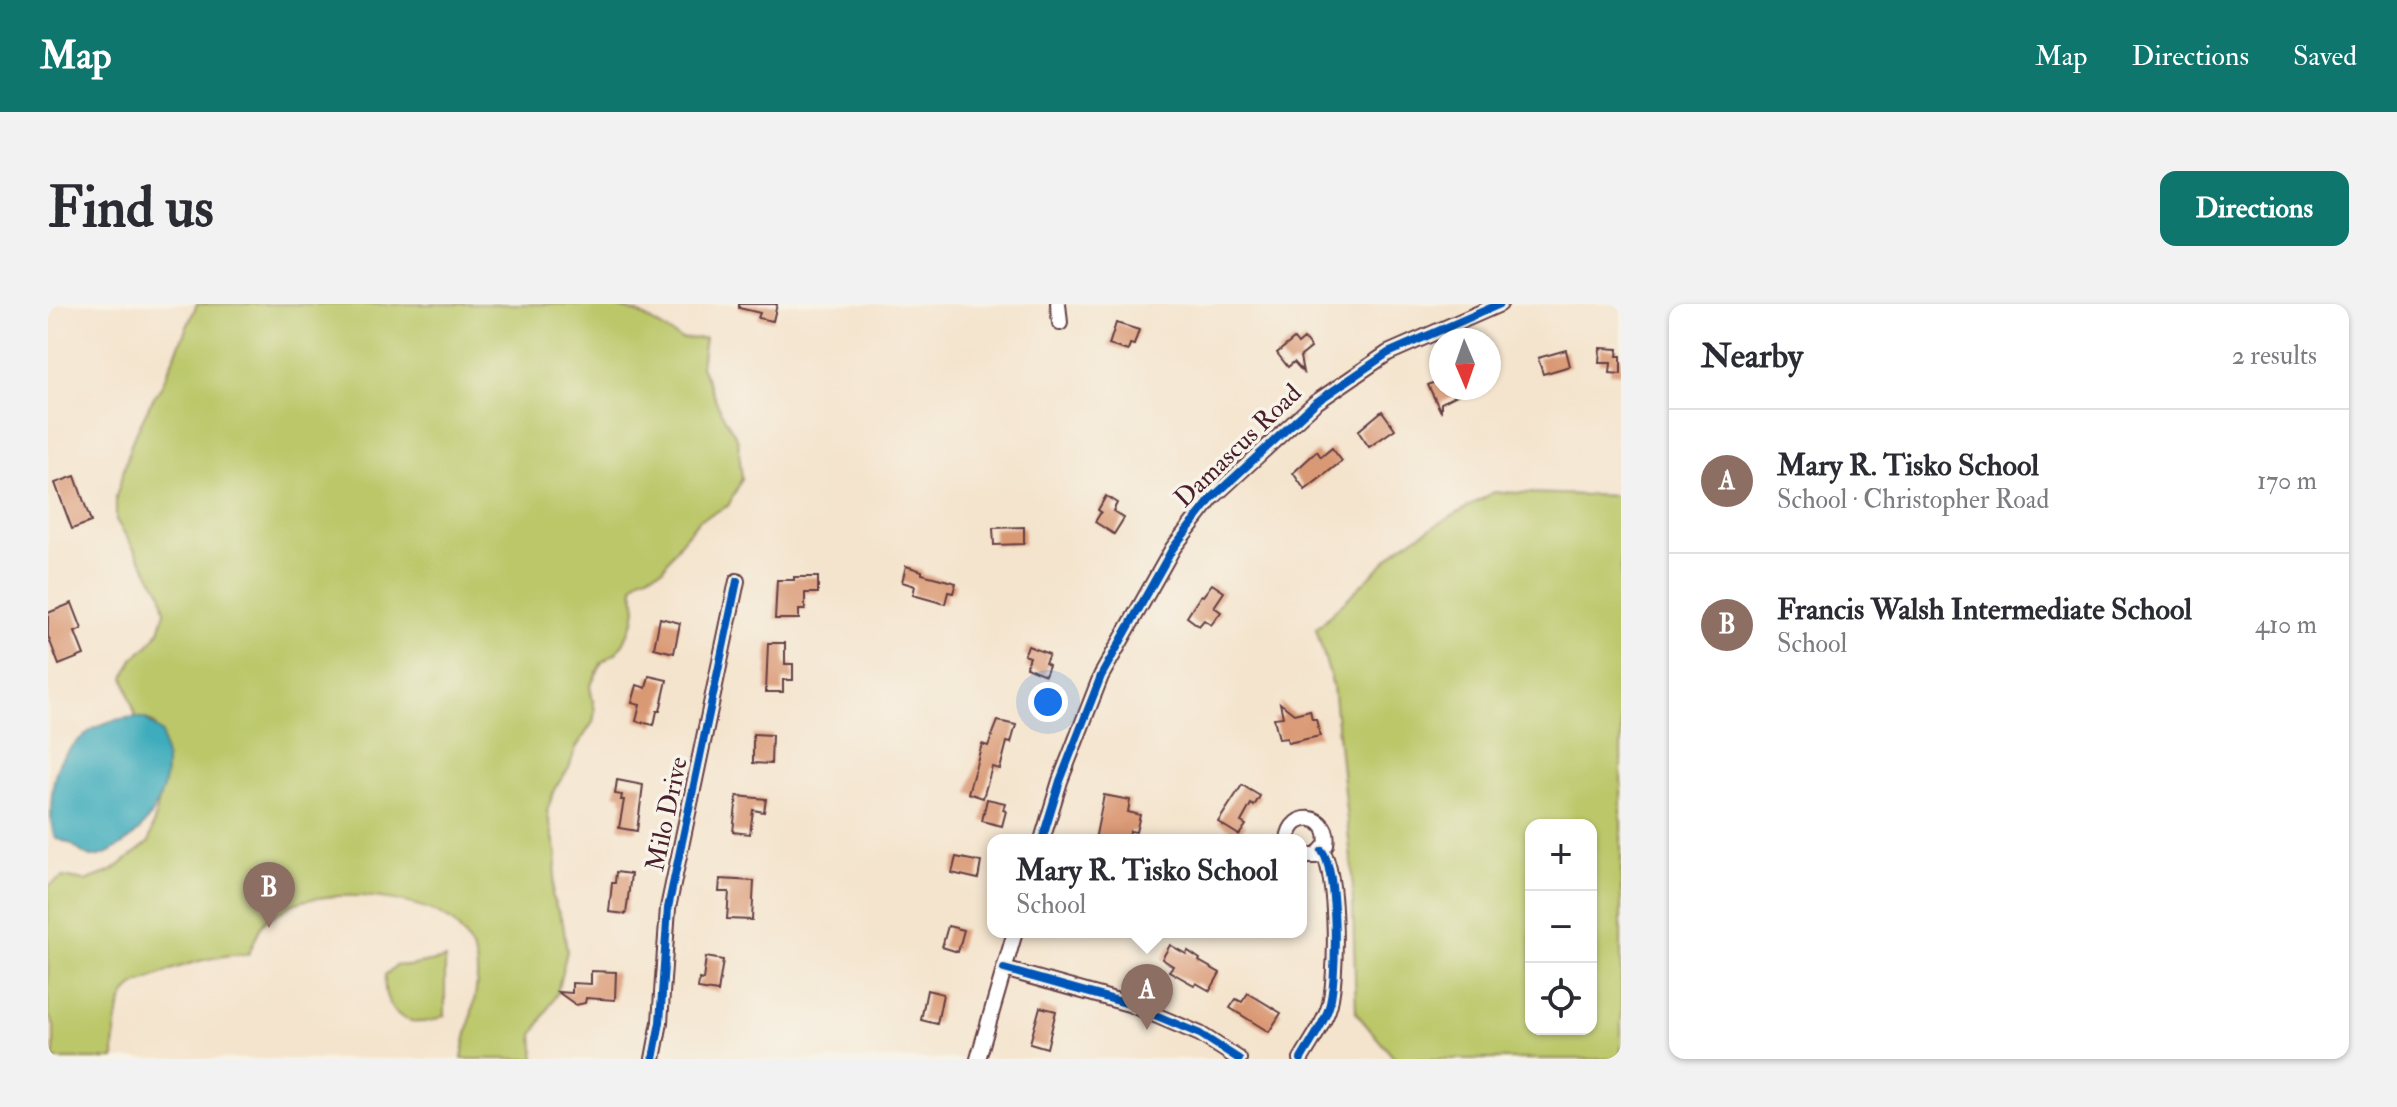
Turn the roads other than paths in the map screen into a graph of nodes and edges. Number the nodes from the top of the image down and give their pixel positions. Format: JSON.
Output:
{"nodes":[{"id":1,"x":1058,"y":304,"type":"edge"},
{"id":2,"x":1500,"y":304,"type":"edge"},
{"id":3,"x":1060,"y":323,"type":"dead end"},
{"id":4,"x":737,"y":581,"type":"dead end"},
{"id":5,"x":1044,"y":834,"type":"edge"},
{"id":6,"x":1289,"y":834,"type":"edge"},
{"id":7,"x":1322,"y":851,"type":"junction"},
{"id":8,"x":1307,"y":856,"type":"edge"},
{"id":9,"x":1013,"y":938,"type":"edge"},
{"id":10,"x":1004,"y":969,"type":"junction"},
{"id":11,"x":653,"y":1059,"type":"edge"},
{"id":12,"x":978,"y":1059,"type":"edge"},
{"id":13,"x":1239,"y":1059,"type":"edge"},
{"id":14,"x":1301,"y":1059,"type":"edge"}],
"edges":[{"from":1,"to":3,"type":"street"},
{"from":2,"to":5,"type":"street","name":"Damascus Road"},
{"from":4,"to":11,"type":"street","name":"Milo Drive"},
{"from":6,"to":7,"type":"street"},
{"from":7,"to":8,"type":"street"},
{"from":7,"to":14,"type":"street"},
{"from":9,"to":10,"type":"street"},
{"from":10,"to":12,"type":"street"},
{"from":10,"to":13,"type":"street"}]}
